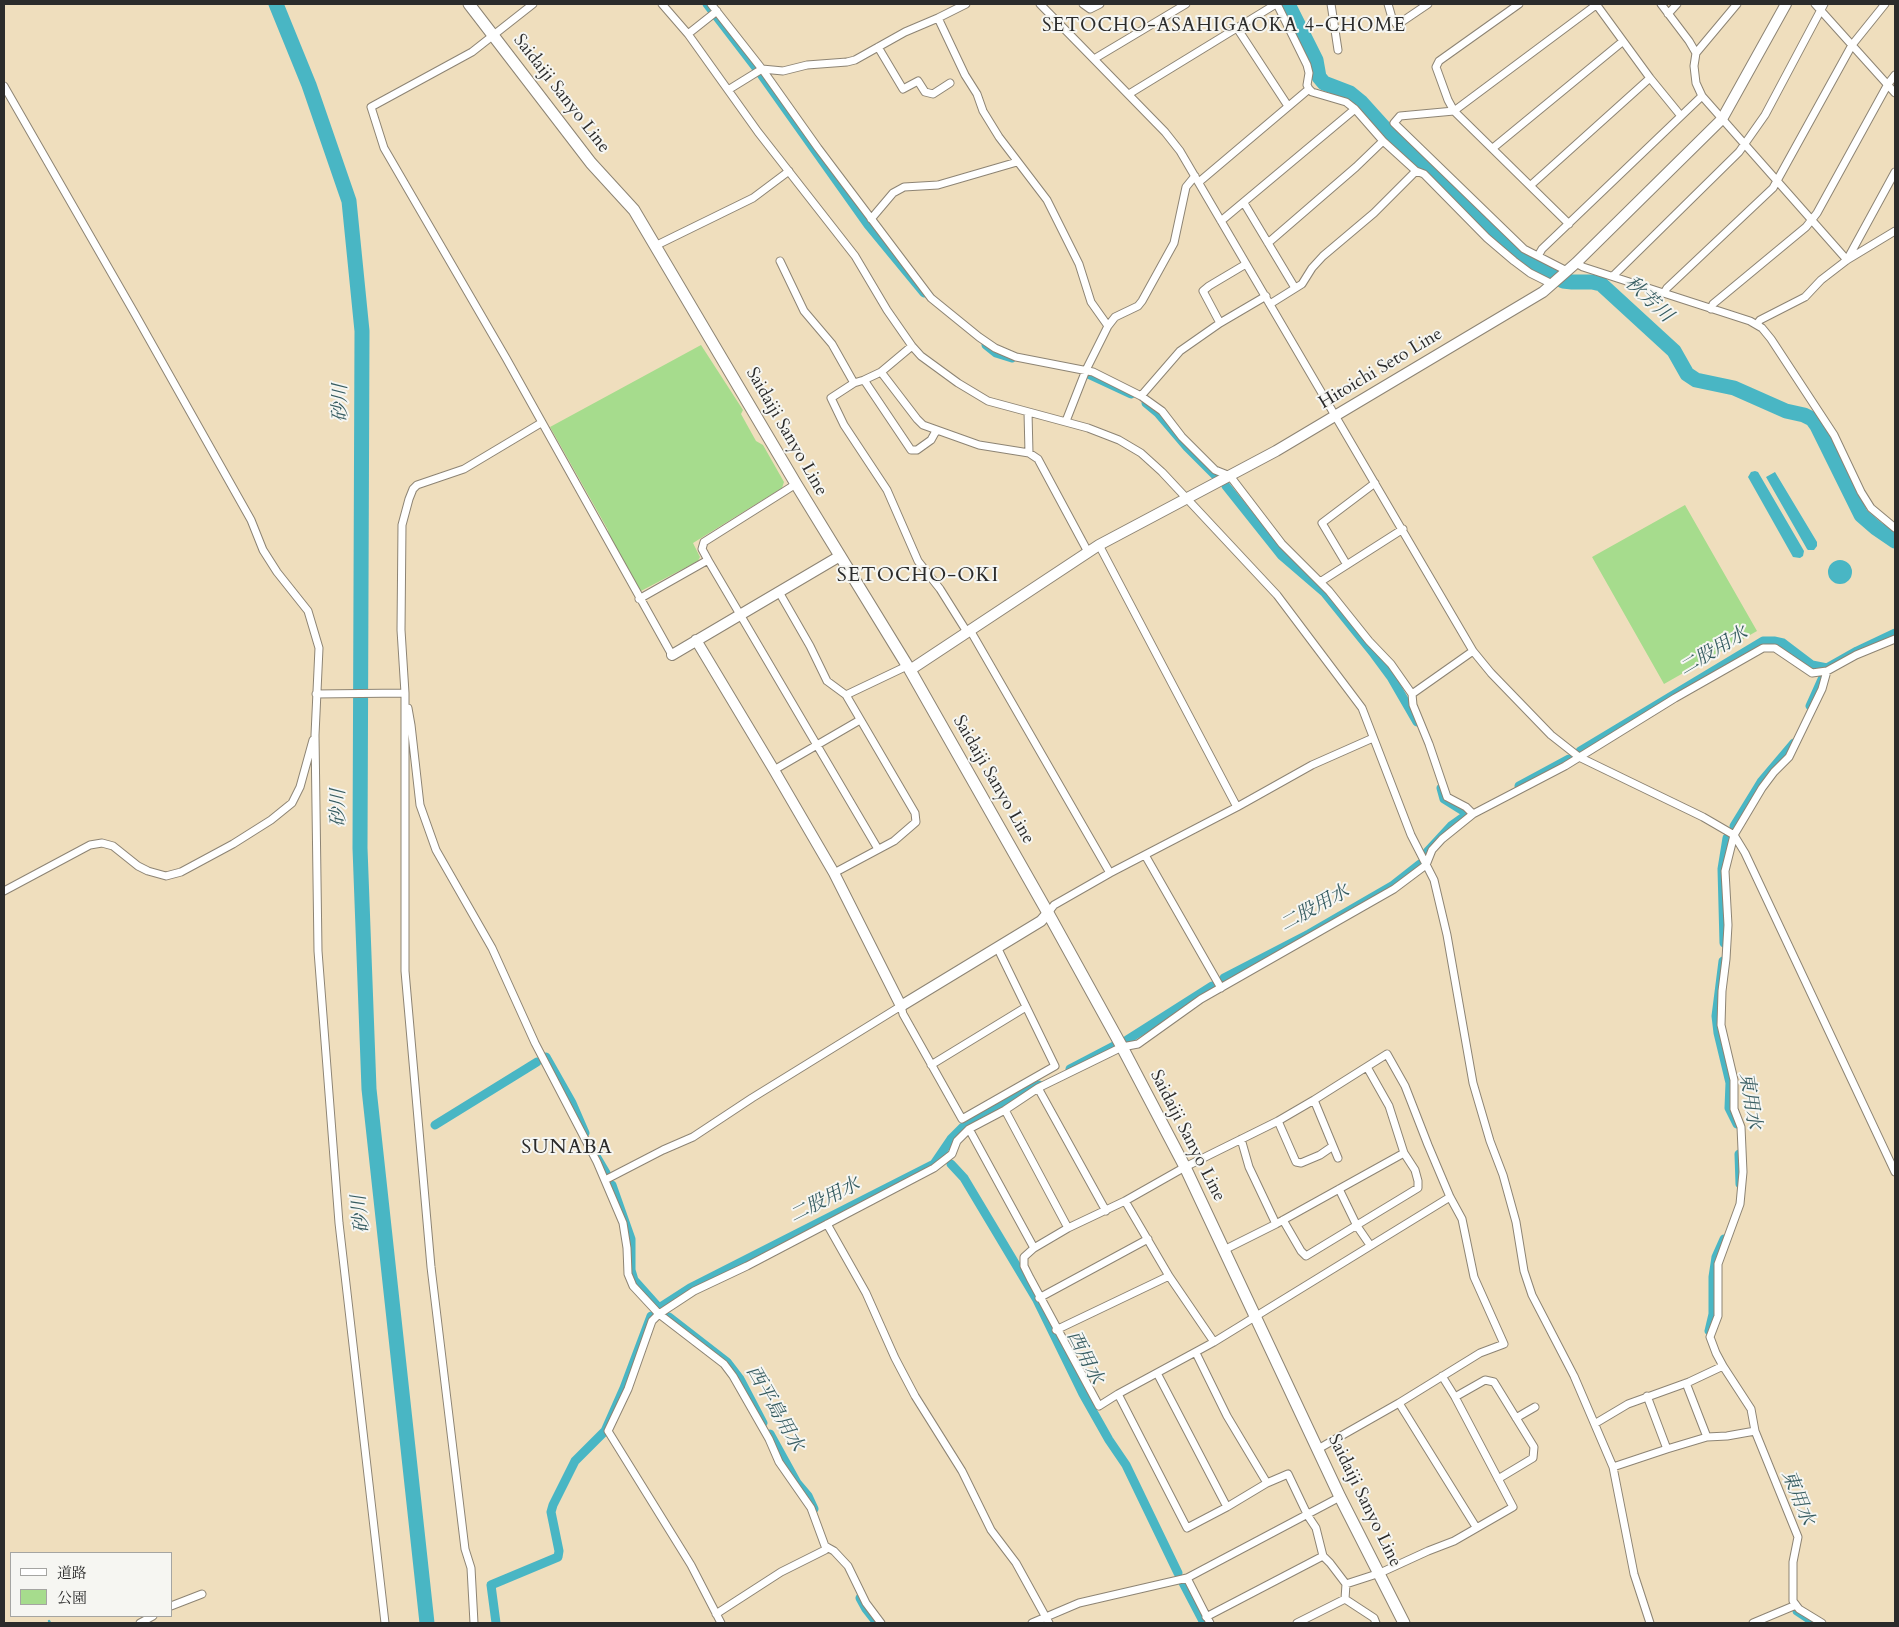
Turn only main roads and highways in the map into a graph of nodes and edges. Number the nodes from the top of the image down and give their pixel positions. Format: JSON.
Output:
{"nodes":[{"id":1,"x":470,"y":4,"type":"edge"},
{"id":2,"x":1786,"y":4,"type":"edge"},
{"id":3,"x":840,"y":556,"type":"junction"},
{"id":4,"x":696,"y":640,"type":"junction"},
{"id":5,"x":672,"y":655,"type":"road end"},
{"id":6,"x":908,"y":668,"type":"junction"},
{"id":7,"x":1048,"y":913,"type":"junction"},
{"id":8,"x":1404,"y":1623,"type":"edge"}],
"edges":[{"from":1,"to":3,"type":"main road","name":"Saidaiji Sanyo Line"},
{"from":2,"to":6,"type":"main road","name":"Hitoichi Seto Line"},
{"from":3,"to":4,"type":"main road"},
{"from":3,"to":6,"type":"main road","name":"Saidaiji Sanyo Line"},
{"from":4,"to":5,"type":"main road"},
{"from":4,"to":7,"type":"main road"},
{"from":6,"to":7,"type":"main road","name":"Saidaiji Sanyo Line"},
{"from":7,"to":8,"type":"main road","name":"Saidaiji Sanyo Line"}]}
